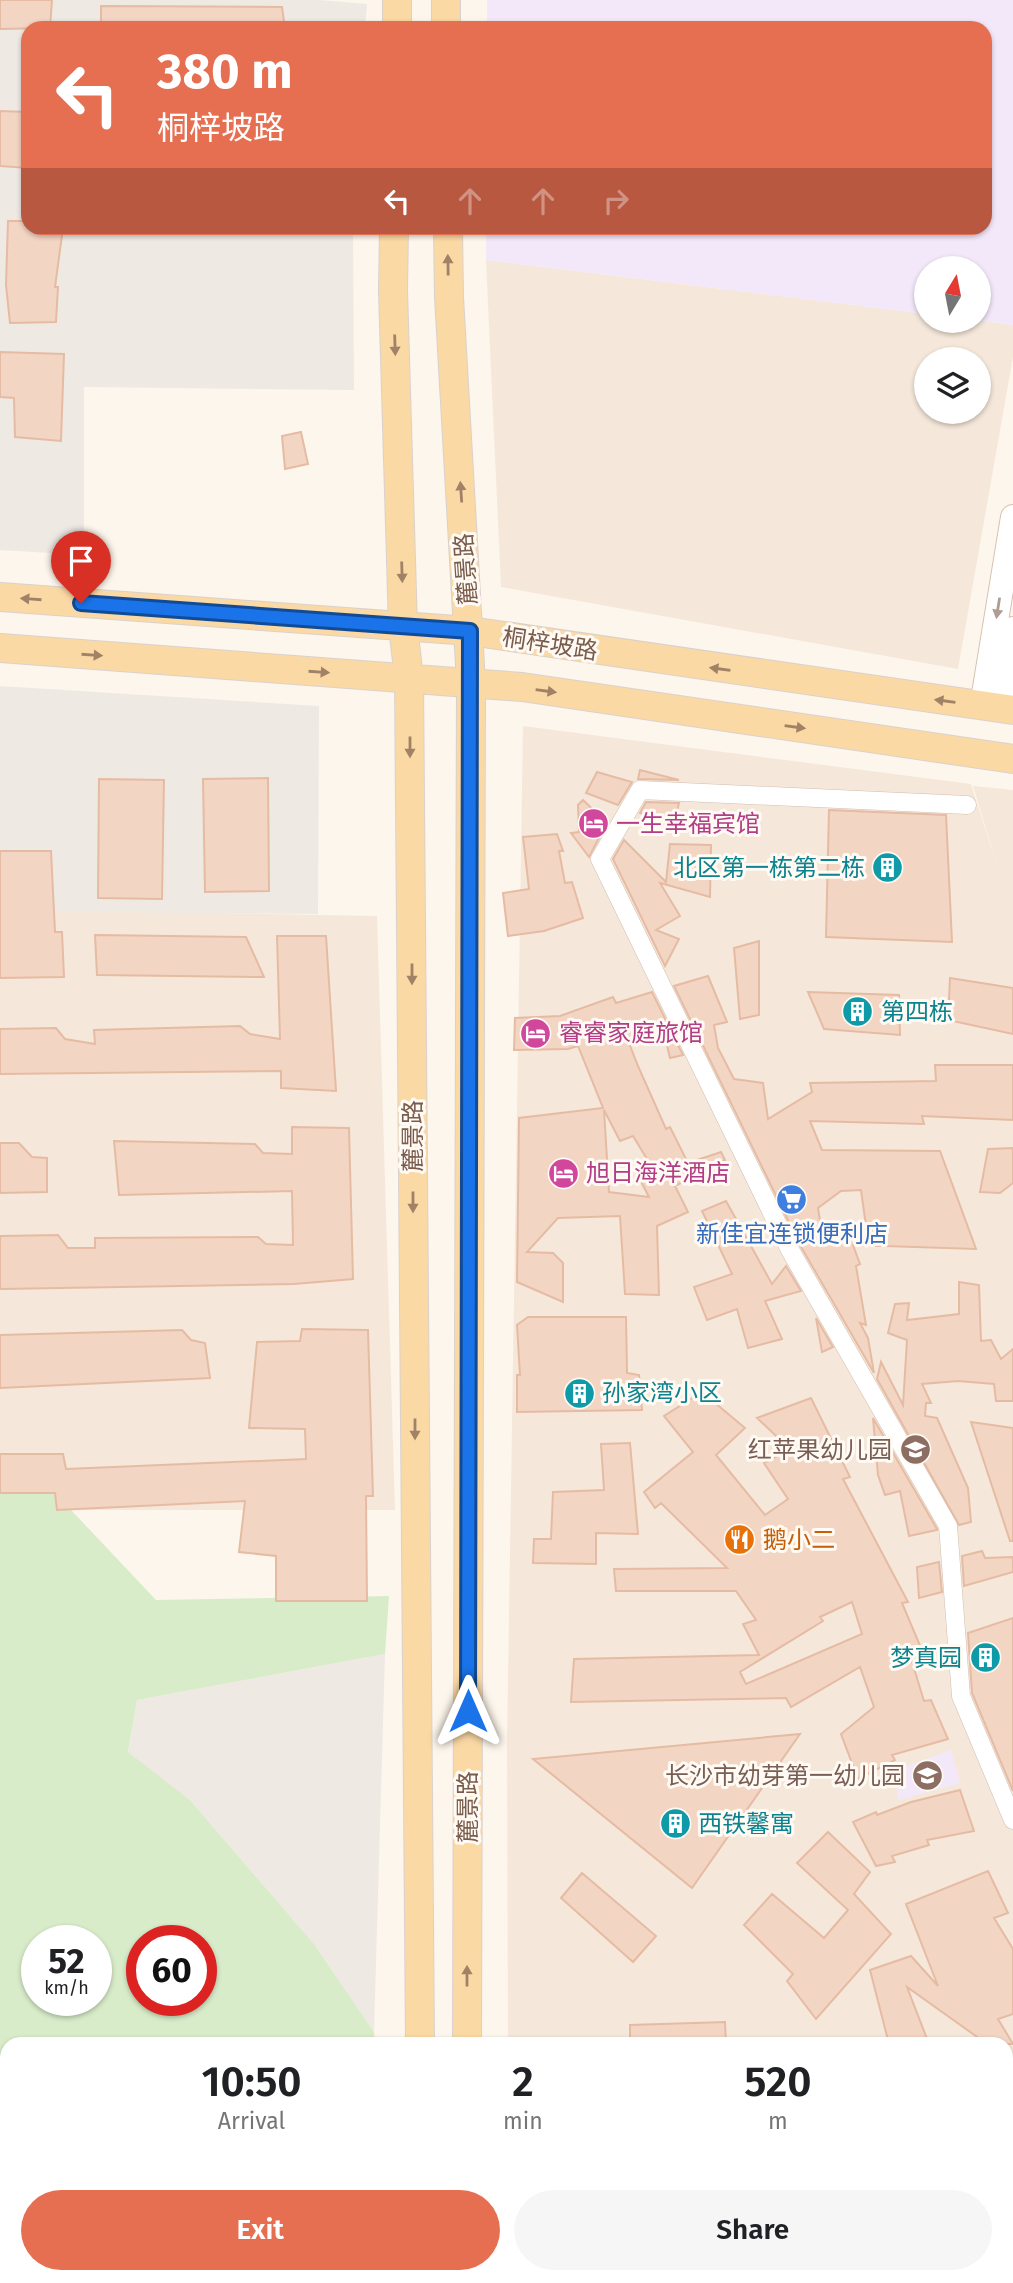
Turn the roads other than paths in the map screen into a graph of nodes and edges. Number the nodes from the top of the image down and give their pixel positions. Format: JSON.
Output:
{"nodes":[{"id":1,"x":397,"y":0,"type":"edge"},
{"id":2,"x":446,"y":0,"type":"edge"},
{"id":3,"x":397,"y":21,"type":"edge"},
{"id":4,"x":446,"y":21,"type":"edge"},
{"id":5,"x":394,"y":235,"type":"edge"},
{"id":6,"x":448,"y":235,"type":"edge"},
{"id":7,"x":1013,"y":517,"type":"edge"},
{"id":8,"x":0,"y":597,"type":"edge"},
{"id":9,"x":403,"y":627,"type":"junction"},
{"id":10,"x":1013,"y":629,"type":"edge"},
{"id":11,"x":470,"y":631,"type":"junction"},
{"id":12,"x":0,"y":648,"type":"edge"},
{"id":13,"x":409,"y":678,"type":"junction"},
{"id":14,"x":471,"y":683,"type":"junction"},
{"id":15,"x":998,"y":708,"type":"edge"},
{"id":16,"x":1013,"y":759,"type":"edge"},
{"id":17,"x":967,"y":805,"type":"dead end"},
{"id":18,"x":1013,"y":1820,"type":"edge"},
{"id":19,"x":420,"y":2037,"type":"edge"},
{"id":20,"x":467,"y":2037,"type":"edge"}],
"edges":[{"from":1,"to":3,"type":"main road"},
{"from":2,"to":4,"type":"main road"},
{"from":5,"to":9,"type":"main road","name":"麓景路","one_way":true},
{"from":11,"to":6,"type":"main road","name":"麓景路","one_way":true},
{"from":7,"to":15,"type":"street","one_way":true},
{"from":9,"to":8,"type":"main road","name":"桐梓坡路","one_way":true},
{"from":9,"to":11,"type":"main road","name":"桐梓坡路"},
{"from":9,"to":13,"type":"main road","name":"麓景路"},
{"from":10,"to":15,"type":"street"},
{"from":11,"to":14,"type":"main road","name":"麓景路"},
{"from":15,"to":11,"type":"main road","name":"桐梓坡路","one_way":true},
{"from":12,"to":13,"type":"main road","name":"桐梓坡路","one_way":true},
{"from":13,"to":14,"type":"main road","name":"桐梓坡路"},
{"from":13,"to":19,"type":"main road","name":"麓景路","one_way":true},
{"from":14,"to":16,"type":"main road","name":"桐梓坡路","one_way":true},
{"from":20,"to":14,"type":"main road","name":"麓景路","one_way":true},
{"from":17,"to":18,"type":"street"}]}
